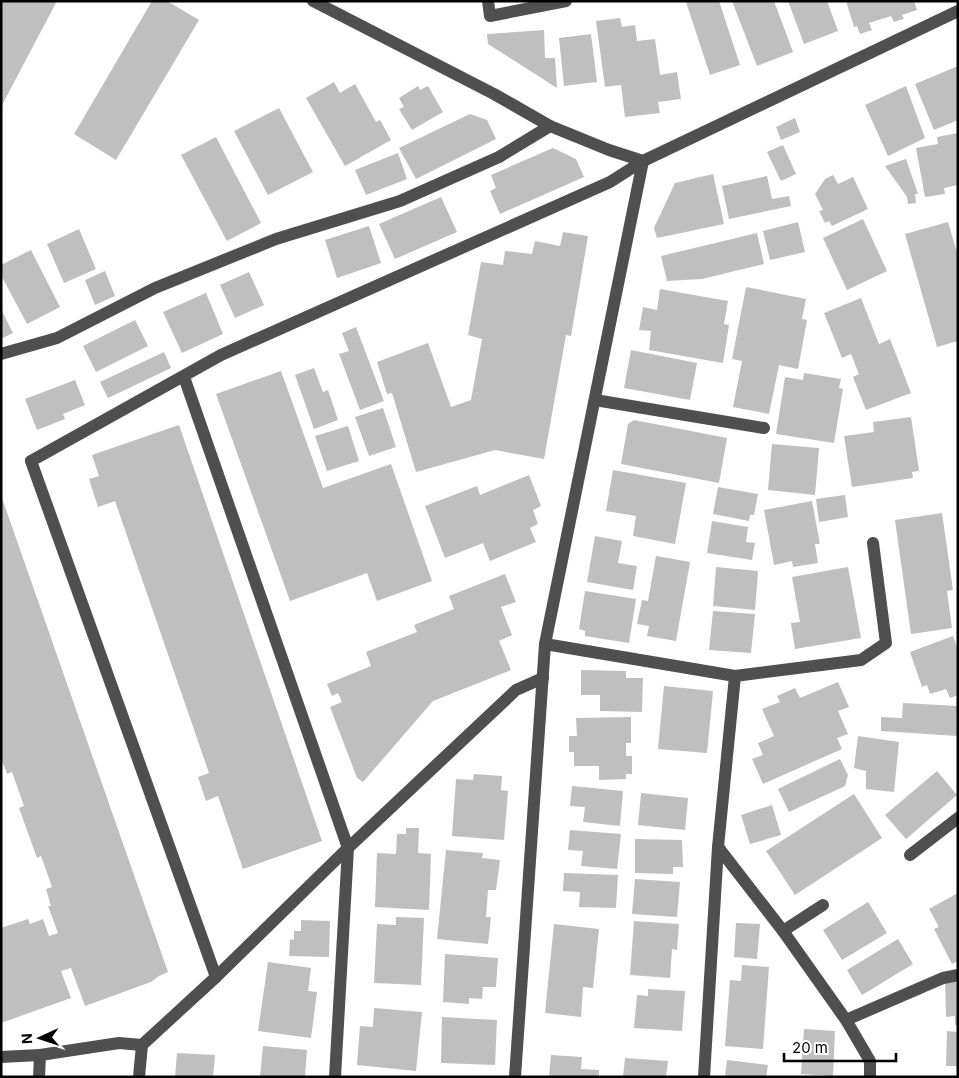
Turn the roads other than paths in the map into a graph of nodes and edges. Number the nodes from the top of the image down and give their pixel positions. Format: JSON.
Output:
{"nodes":[{"id":1,"x":313,"y":1,"type":"edge"},
{"id":2,"x":488,"y":1,"type":"edge"},
{"id":3,"x":566,"y":1,"type":"edge"},
{"id":4,"x":954,"y":8,"type":"edge"},
{"id":5,"x":550,"y":126,"type":"junction"},
{"id":6,"x":643,"y":161,"type":"junction"},
{"id":7,"x":1,"y":354,"type":"edge"},
{"id":8,"x":184,"y":377,"type":"junction"},
{"id":9,"x":595,"y":400,"type":"junction"},
{"id":10,"x":764,"y":428,"type":"dead end"},
{"id":11,"x":873,"y":543,"type":"dead end"},
{"id":12,"x":545,"y":644,"type":"junction"},
{"id":13,"x":735,"y":676,"type":"junction"},
{"id":14,"x":543,"y":678,"type":"junction"},
{"id":15,"x":958,"y":818,"type":"edge"},
{"id":16,"x":718,"y":846,"type":"junction"},
{"id":17,"x":348,"y":848,"type":"junction"},
{"id":18,"x":910,"y":856,"type":"dead end"},
{"id":19,"x":823,"y":905,"type":"dead end"},
{"id":20,"x":783,"y":931,"type":"junction"},
{"id":21,"x":958,"y":975,"type":"edge"},
{"id":22,"x":216,"y":977,"type":"junction"},
{"id":23,"x":846,"y":1020,"type":"junction"},
{"id":24,"x":142,"y":1045,"type":"junction"},
{"id":25,"x":40,"y":1055,"type":"junction"},
{"id":26,"x":1,"y":1057,"type":"edge"},
{"id":27,"x":38,"y":1077,"type":"edge"},
{"id":28,"x":139,"y":1077,"type":"edge"},
{"id":29,"x":335,"y":1077,"type":"edge"},
{"id":30,"x":515,"y":1077,"type":"edge"},
{"id":31,"x":704,"y":1077,"type":"edge"},
{"id":32,"x":870,"y":1077,"type":"edge"}],
"edges":[{"from":1,"to":5,"type":"street"},
{"from":2,"to":3,"type":"street"},
{"from":4,"to":6,"type":"street"},
{"from":5,"to":6,"type":"street"},
{"from":5,"to":7,"type":"street"},
{"from":6,"to":8,"type":"street"},
{"from":6,"to":9,"type":"street"},
{"from":8,"to":17,"type":"street"},
{"from":8,"to":22,"type":"street"},
{"from":9,"to":10,"type":"street"},
{"from":9,"to":12,"type":"street"},
{"from":11,"to":13,"type":"street"},
{"from":12,"to":13,"type":"street"},
{"from":12,"to":14,"type":"street"},
{"from":13,"to":16,"type":"street"},
{"from":14,"to":17,"type":"street"},
{"from":14,"to":30,"type":"street"},
{"from":15,"to":18,"type":"street"},
{"from":16,"to":20,"type":"street"},
{"from":16,"to":31,"type":"street"},
{"from":17,"to":22,"type":"street"},
{"from":17,"to":29,"type":"street"},
{"from":19,"to":20,"type":"street"},
{"from":20,"to":23,"type":"street"},
{"from":21,"to":23,"type":"street"},
{"from":22,"to":24,"type":"street"},
{"from":23,"to":32,"type":"street"},
{"from":24,"to":25,"type":"street"},
{"from":24,"to":28,"type":"street"},
{"from":25,"to":26,"type":"street"},
{"from":25,"to":27,"type":"street"}]}
